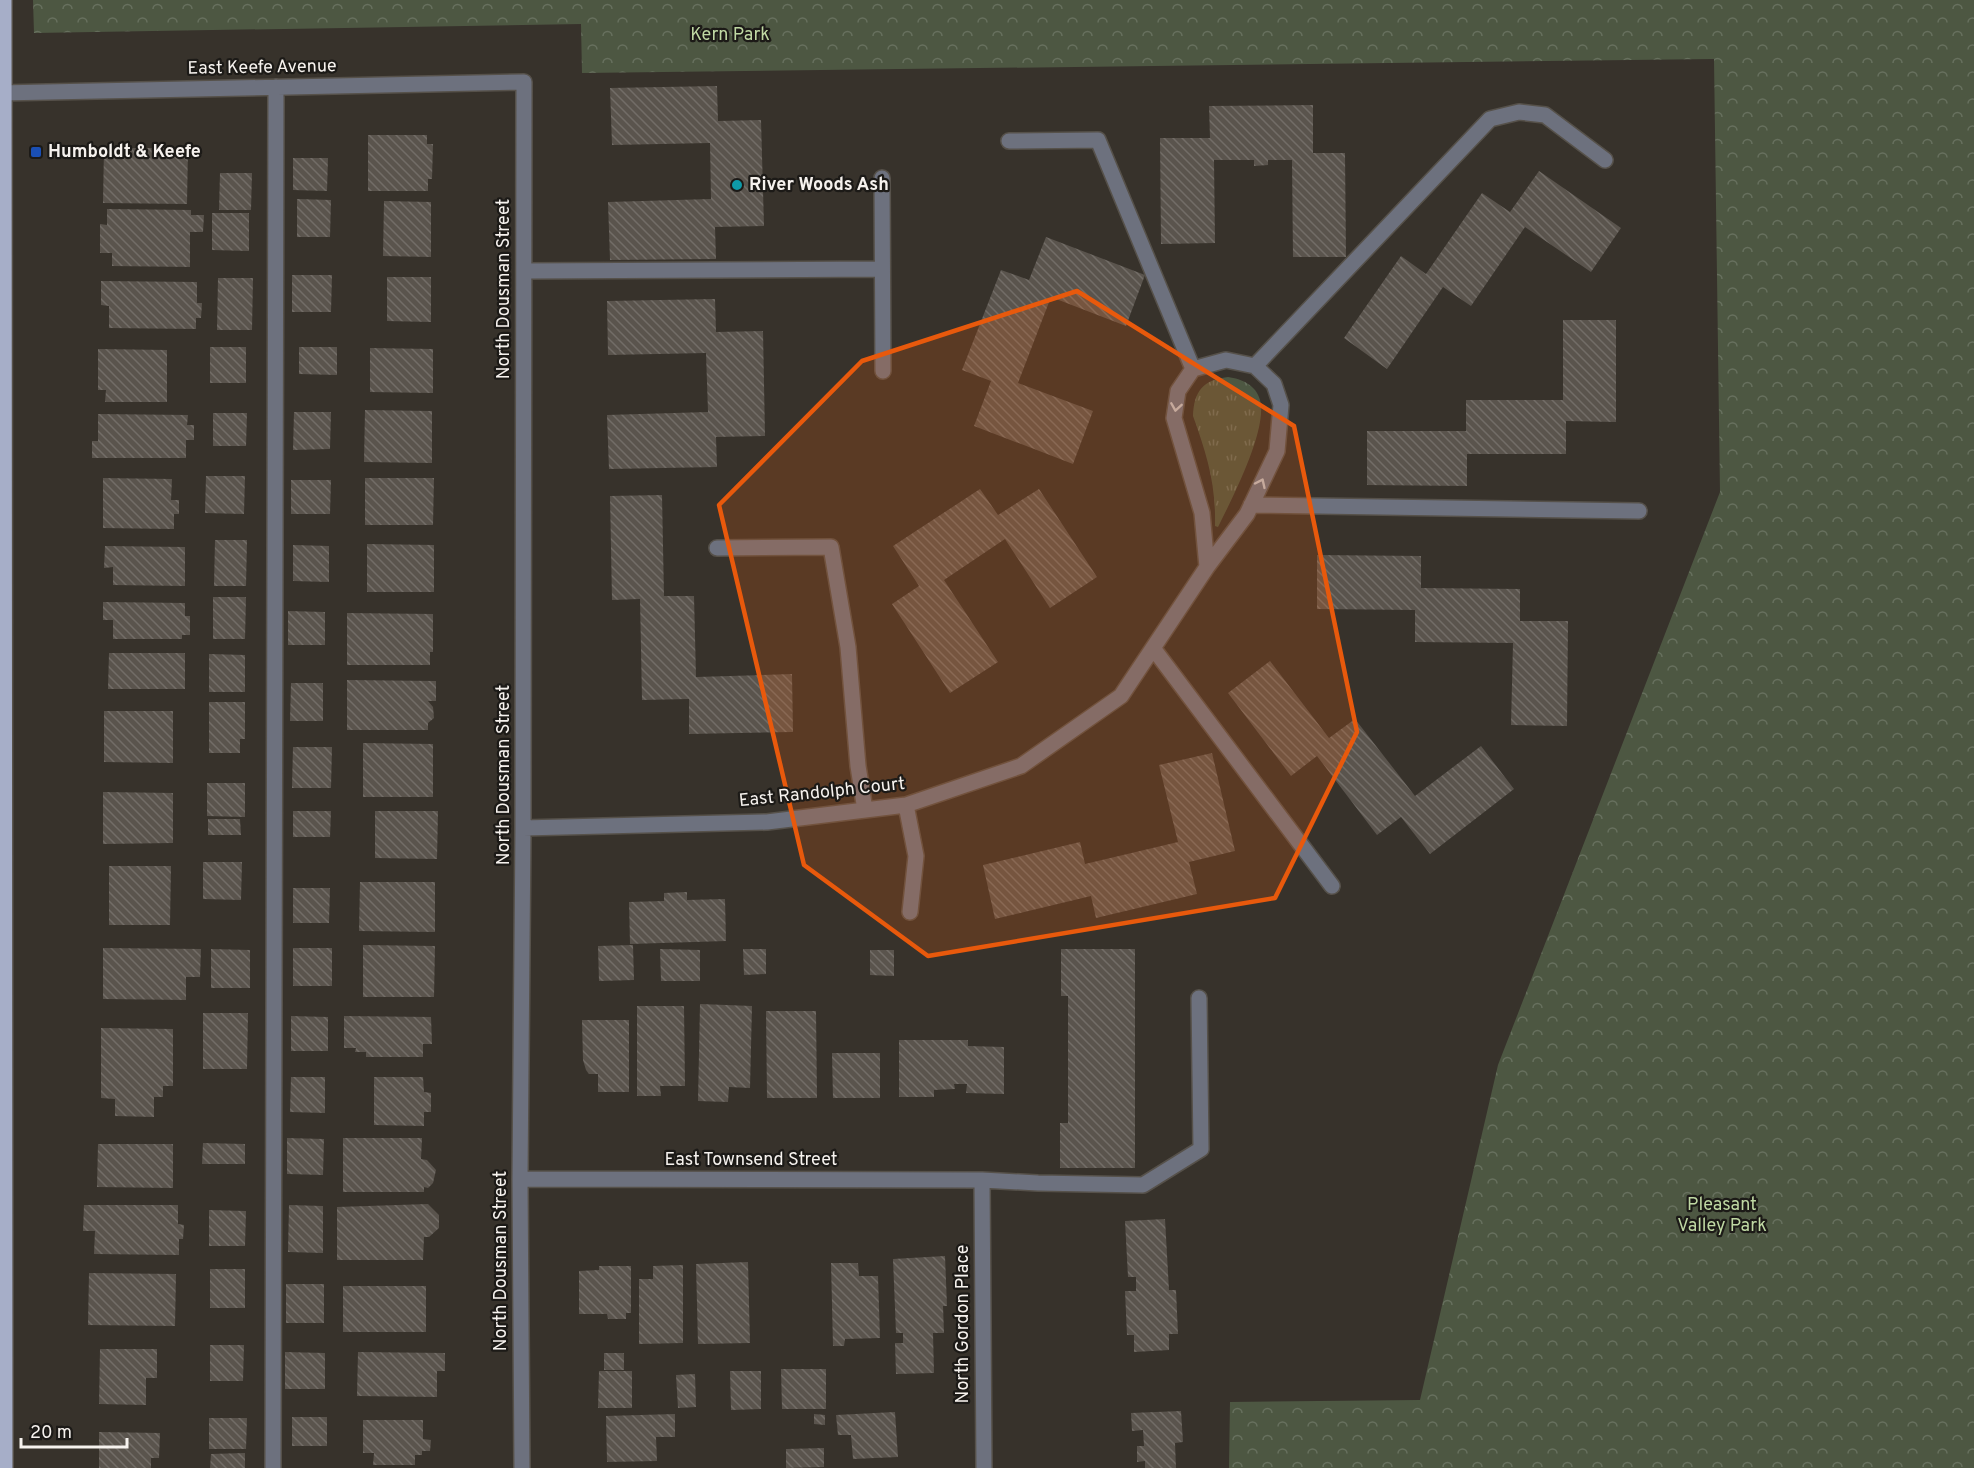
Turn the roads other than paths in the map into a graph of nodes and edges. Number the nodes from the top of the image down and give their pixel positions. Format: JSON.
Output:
{"nodes":[{"id":1,"x":4,"y":0,"type":"edge"},
{"id":2,"x":524,"y":82,"type":"joint"},
{"id":3,"x":276,"y":87,"type":"junction"},
{"id":4,"x":2,"y":93,"type":"edge"},
{"id":5,"x":1009,"y":141,"type":"dead end"},
{"id":6,"x":1605,"y":160,"type":"dead end"},
{"id":7,"x":882,"y":178,"type":"dead end"},
{"id":8,"x":882,"y":269,"type":"junction"},
{"id":9,"x":524,"y":271,"type":"junction"},
{"id":10,"x":1256,"y":366,"type":"junction"},
{"id":11,"x":1192,"y":369,"type":"junction"},
{"id":12,"x":882,"y":371,"type":"dead end"},
{"id":13,"x":1251,"y":505,"type":"junction"},
{"id":14,"x":1639,"y":511,"type":"dead end"},
{"id":15,"x":717,"y":548,"type":"dead end"},
{"id":16,"x":1207,"y":567,"type":"junction"},
{"id":17,"x":1153,"y":648,"type":"junction"},
{"id":18,"x":906,"y":805,"type":"junction"},
{"id":19,"x":865,"y":810,"type":"junction"},
{"id":20,"x":524,"y":828,"type":"junction"},
{"id":21,"x":1332,"y":886,"type":"dead end"},
{"id":22,"x":910,"y":912,"type":"dead end"},
{"id":23,"x":1199,"y":998,"type":"dead end"},
{"id":24,"x":520,"y":1179,"type":"junction"},
{"id":25,"x":982,"y":1180,"type":"junction"},
{"id":26,"x":2,"y":1405,"type":"edge"},
{"id":27,"x":5,"y":1468,"type":"edge"},
{"id":28,"x":273,"y":1468,"type":"edge"},
{"id":29,"x":522,"y":1468,"type":"edge"},
{"id":30,"x":984,"y":1468,"type":"edge"}],
"edges":[{"from":1,"to":4,"type":"main road"},
{"from":2,"to":3,"type":"street","name":"East Keefe Avenue"},
{"from":2,"to":9,"type":"street","name":"North Dousman Street"},
{"from":3,"to":4,"type":"street","name":"East Keefe Avenue"},
{"from":3,"to":28,"type":"street"},
{"from":4,"to":26,"type":"main road"},
{"from":5,"to":11,"type":"street"},
{"from":6,"to":10,"type":"street"},
{"from":7,"to":8,"type":"street"},
{"from":8,"to":9,"type":"street"},
{"from":8,"to":12,"type":"street"},
{"from":9,"to":20,"type":"street","name":"North Dousman Street"},
{"from":10,"to":11,"type":"street"},
{"from":13,"to":10,"type":"street","name":"East Randolph Court","one_way":true},
{"from":11,"to":16,"type":"street","one_way":true},
{"from":13,"to":14,"type":"street"},
{"from":13,"to":16,"type":"street","name":"East Randolph Court"},
{"from":15,"to":19,"type":"street"},
{"from":16,"to":17,"type":"street","name":"East Randolph Court"},
{"from":17,"to":18,"type":"street","name":"East Randolph Court"},
{"from":17,"to":21,"type":"street"},
{"from":18,"to":19,"type":"street","name":"East Randolph Court"},
{"from":18,"to":22,"type":"street"},
{"from":19,"to":20,"type":"street","name":"East Randolph Court"},
{"from":20,"to":24,"type":"street","name":"North Dousman Street"},
{"from":23,"to":25,"type":"street","name":"East Townsend Street"},
{"from":24,"to":25,"type":"street","name":"East Townsend Street"},
{"from":24,"to":29,"type":"street","name":"North Dousman Street"},
{"from":25,"to":30,"type":"street","name":"North Gordon Place"},
{"from":26,"to":27,"type":"main road"}]}
